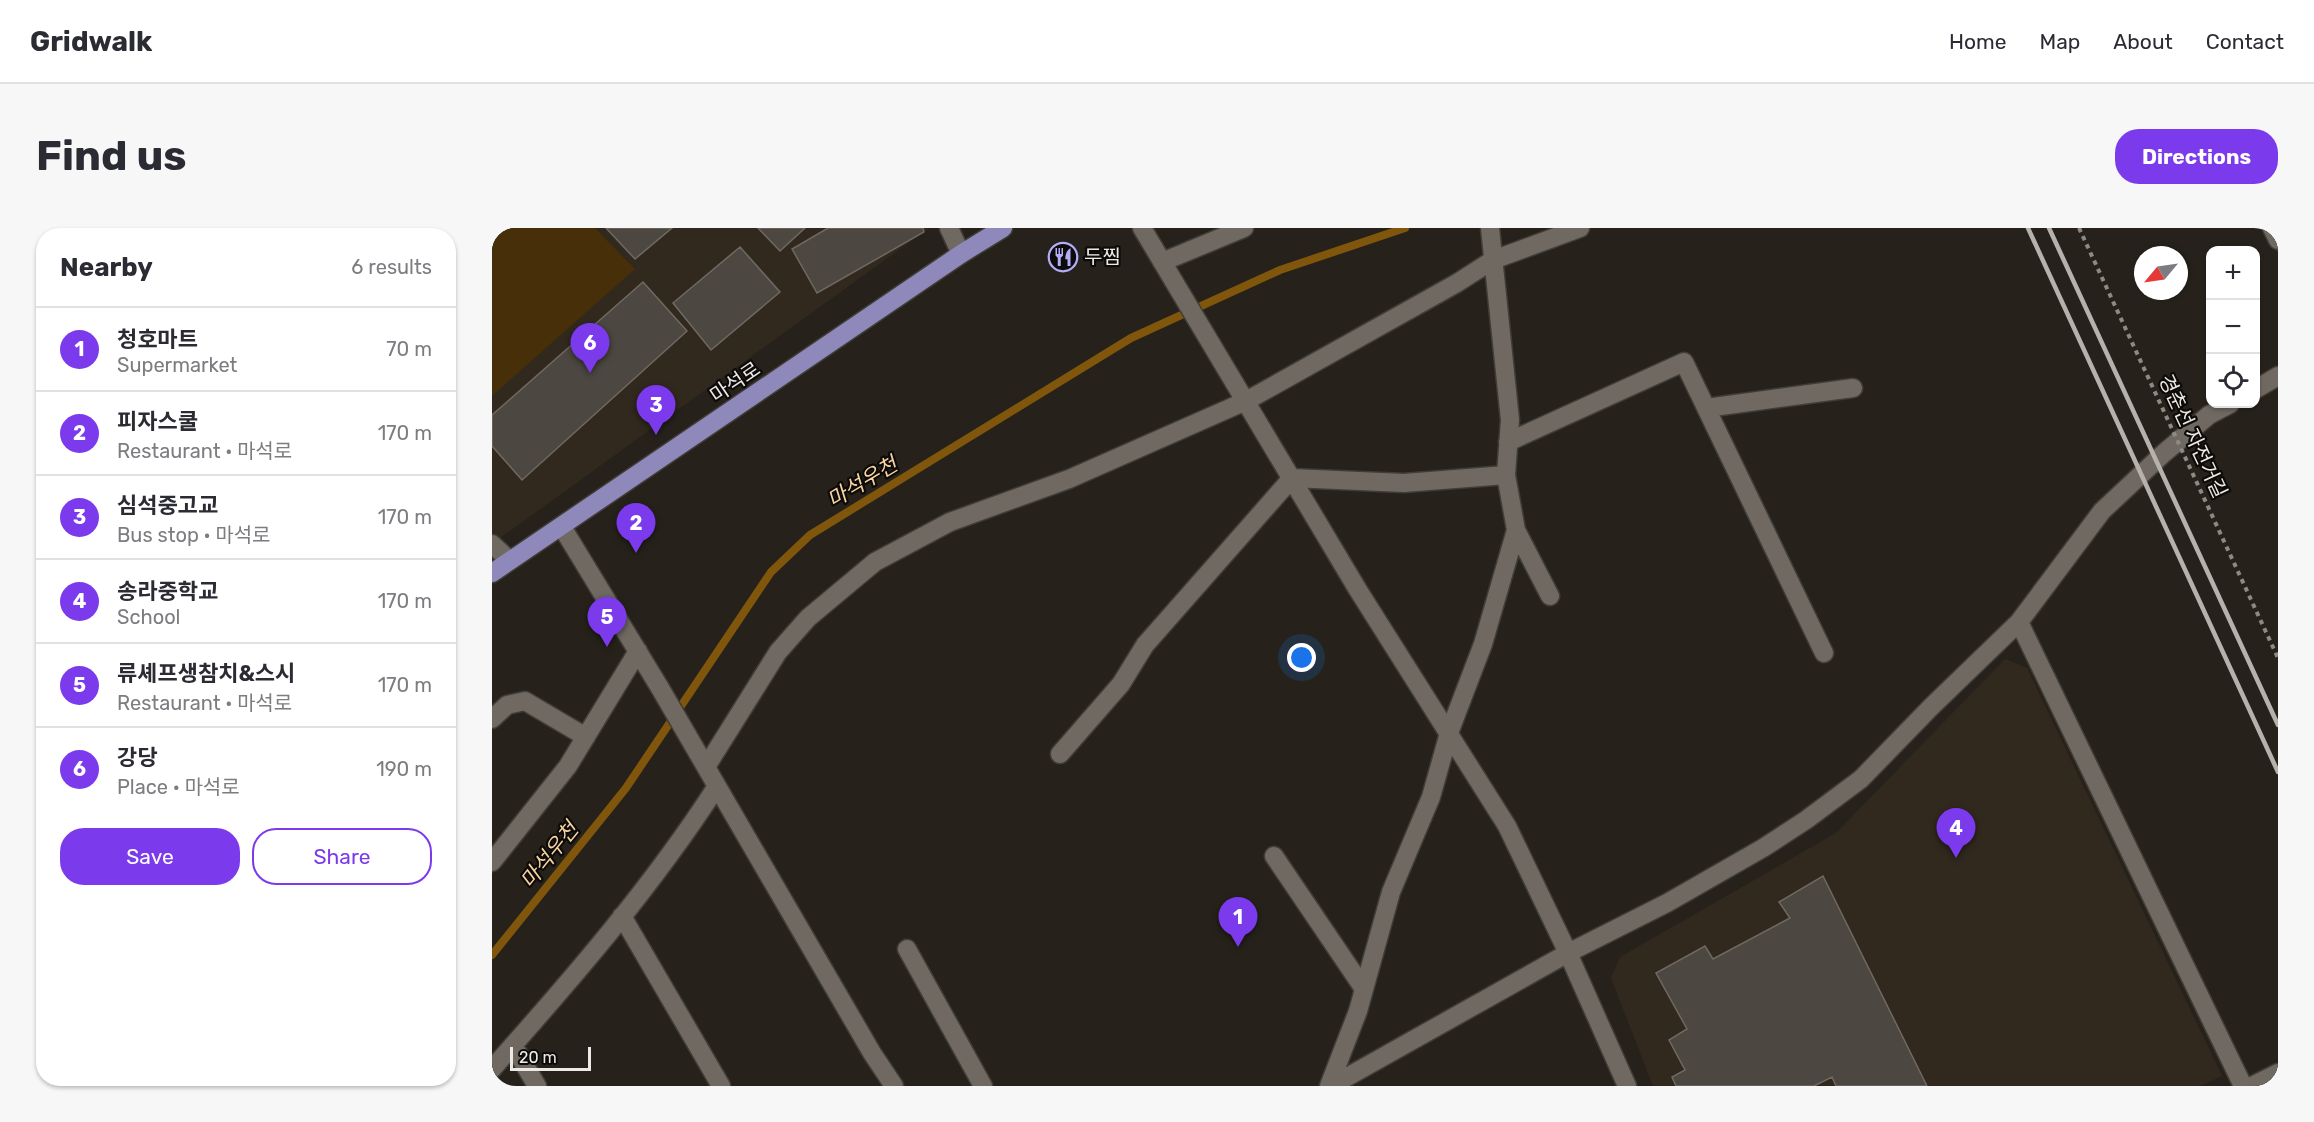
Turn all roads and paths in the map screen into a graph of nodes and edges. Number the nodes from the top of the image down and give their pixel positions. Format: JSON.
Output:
{"nodes":[{"id":1,"x":949,"y":228,"type":"edge"},
{"id":2,"x":1003,"y":228,"type":"edge"},
{"id":3,"x":1142,"y":228,"type":"edge"},
{"id":4,"x":1244,"y":228,"type":"edge"},
{"id":5,"x":1580,"y":228,"type":"edge"},
{"id":6,"x":2079,"y":228,"type":"edge"},
{"id":7,"x":2272,"y":228,"type":"edge"},
{"id":8,"x":1490,"y":231,"type":"edge"},
{"id":9,"x":2278,"y":240,"type":"edge"},
{"id":10,"x":961,"y":254,"type":"junction"},
{"id":11,"x":1493,"y":260,"type":"junction"},
{"id":12,"x":1162,"y":262,"type":"junction"},
{"id":13,"x":2278,"y":376,"type":"edge"},
{"id":14,"x":2260,"y":387,"type":"edge"},
{"id":15,"x":1853,"y":388,"type":"dead end"},
{"id":16,"x":1246,"y":401,"type":"junction"},
{"id":17,"x":1706,"y":408,"type":"junction"},
{"id":18,"x":2222,"y":408,"type":"edge"},
{"id":19,"x":1508,"y":442,"type":"junction"},
{"id":20,"x":1506,"y":475,"type":"junction"},
{"id":21,"x":1292,"y":478,"type":"junction"},
{"id":22,"x":562,"y":527,"type":"junction"},
{"id":23,"x":1516,"y":530,"type":"junction"},
{"id":24,"x":492,"y":543,"type":"edge"},
{"id":25,"x":509,"y":560,"type":"junction"},
{"id":26,"x":492,"y":573,"type":"edge"},
{"id":27,"x":1550,"y":596,"type":"dead end"},
{"id":28,"x":2019,"y":622,"type":"junction"},
{"id":29,"x":638,"y":651,"type":"junction"},
{"id":30,"x":1824,"y":653,"type":"dead end"},
{"id":31,"x":2278,"y":658,"type":"edge"},
{"id":32,"x":492,"y":719,"type":"edge"},
{"id":33,"x":1449,"y":733,"type":"junction"},
{"id":34,"x":586,"y":737,"type":"junction"},
{"id":35,"x":1060,"y":754,"type":"dead end"},
{"id":36,"x":706,"y":767,"type":"junction"},
{"id":37,"x":717,"y":786,"type":"junction"},
{"id":38,"x":1274,"y":856,"type":"dead end"},
{"id":39,"x":492,"y":862,"type":"edge"},
{"id":40,"x":622,"y":916,"type":"junction"},
{"id":41,"x":907,"y":949,"type":"dead end"},
{"id":42,"x":1568,"y":952,"type":"junction"},
{"id":43,"x":1364,"y":989,"type":"junction"},
{"id":44,"x":513,"y":1045,"type":"junction"},
{"id":45,"x":492,"y":1069,"type":"edge"},
{"id":46,"x":2278,"y":1073,"type":"edge"},
{"id":47,"x":537,"y":1086,"type":"edge"},
{"id":48,"x":721,"y":1086,"type":"edge"},
{"id":49,"x":894,"y":1086,"type":"edge"},
{"id":50,"x":983,"y":1086,"type":"edge"},
{"id":51,"x":1330,"y":1086,"type":"edge"},
{"id":52,"x":1627,"y":1086,"type":"edge"},
{"id":53,"x":2243,"y":1086,"type":"edge"},
{"id":54,"x":2252,"y":1086,"type":"edge"}],
"edges":[{"from":1,"to":10,"type":"street"},
{"from":2,"to":10,"type":"main road","name":"마석로"},
{"from":3,"to":12,"type":"street"},
{"from":4,"to":12,"type":"street"},
{"from":5,"to":11,"type":"street"},
{"from":6,"to":31,"type":"path","name":"경춘선 자전거길","bridge":true},
{"from":7,"to":9,"type":"street"},
{"from":8,"to":11,"type":"street"},
{"from":10,"to":22,"type":"main road","name":"마석로"},
{"from":11,"to":16,"type":"street"},
{"from":11,"to":19,"type":"street"},
{"from":12,"to":16,"type":"street"},
{"from":13,"to":14,"type":"street"},
{"from":15,"to":17,"type":"street"},
{"from":16,"to":21,"type":"street"},
{"from":16,"to":36,"type":"street"},
{"from":17,"to":19,"type":"street"},
{"from":17,"to":30,"type":"street"},
{"from":18,"to":28,"type":"street"},
{"from":19,"to":20,"type":"street"},
{"from":20,"to":21,"type":"street"},
{"from":20,"to":23,"type":"street"},
{"from":21,"to":33,"type":"street"},
{"from":21,"to":35,"type":"street"},
{"from":22,"to":25,"type":"main road","name":"마석로"},
{"from":22,"to":29,"type":"street"},
{"from":23,"to":27,"type":"street"},
{"from":23,"to":33,"type":"street"},
{"from":24,"to":25,"type":"street"},
{"from":25,"to":26,"type":"main road","name":"마석로"},
{"from":28,"to":42,"type":"street"},
{"from":28,"to":53,"type":"street"},
{"from":29,"to":34,"type":"street"},
{"from":29,"to":36,"type":"street"},
{"from":32,"to":34,"type":"street"},
{"from":33,"to":42,"type":"street"},
{"from":33,"to":43,"type":"street"},
{"from":34,"to":39,"type":"street"},
{"from":36,"to":37,"type":"street"},
{"from":37,"to":40,"type":"street"},
{"from":37,"to":49,"type":"street"},
{"from":38,"to":43,"type":"street"},
{"from":40,"to":44,"type":"street"},
{"from":40,"to":48,"type":"street"},
{"from":41,"to":50,"type":"street"},
{"from":42,"to":51,"type":"street"},
{"from":42,"to":52,"type":"street"},
{"from":43,"to":51,"type":"street"},
{"from":44,"to":45,"type":"street"},
{"from":44,"to":47,"type":"street"},
{"from":46,"to":54,"type":"street"}]}
